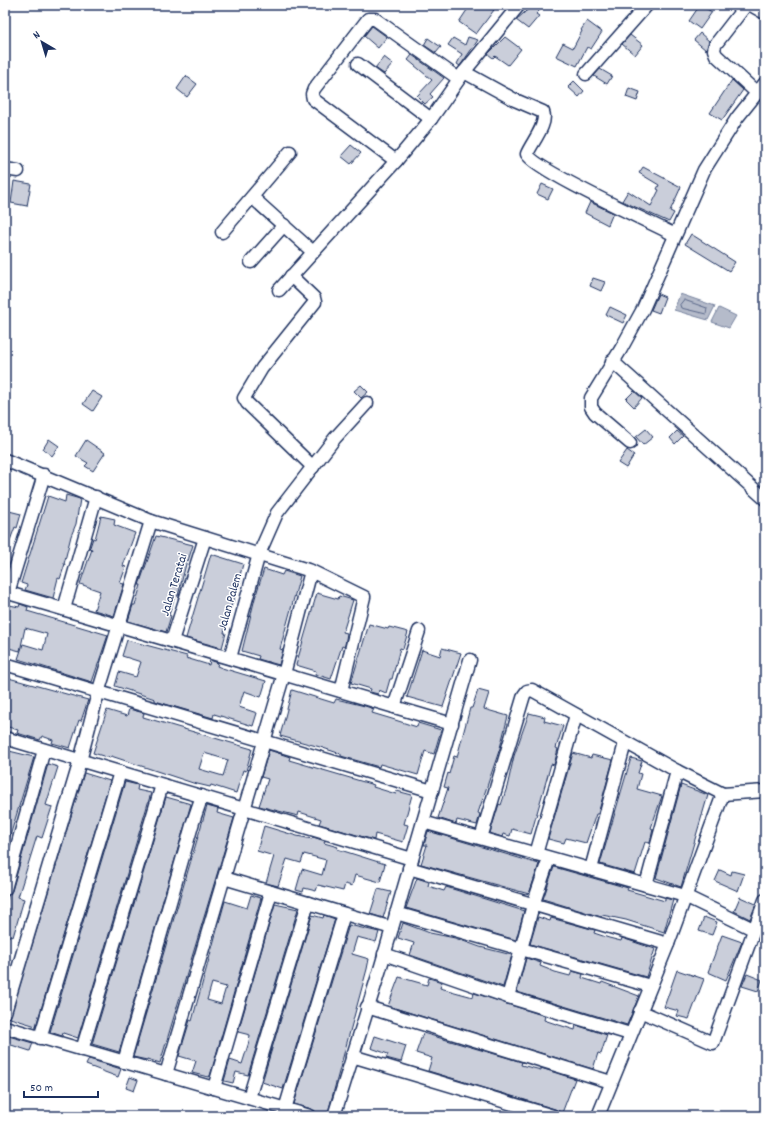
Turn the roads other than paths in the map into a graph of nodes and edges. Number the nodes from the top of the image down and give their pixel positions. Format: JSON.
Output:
{"nodes":[{"id":1,"x":518,"y":5,"type":"edge"},
{"id":2,"x":647,"y":5,"type":"edge"},
{"id":3,"x":746,"y":5,"type":"edge"},
{"id":4,"x":751,"y":5,"type":"edge"},
{"id":5,"x":765,"y":13,"type":"edge"},
{"id":6,"x":358,"y":64,"type":"dead end"},
{"id":7,"x":586,"y":74,"type":"dead end"},
{"id":8,"x":461,"y":76,"type":"junction"},
{"id":9,"x":765,"y":83,"type":"edge"},
{"id":10,"x":757,"y":93,"type":"junction"},
{"id":11,"x":431,"y":119,"type":"junction"},
{"id":12,"x":290,"y":152,"type":"dead end"},
{"id":13,"x":396,"y":161,"type":"junction"},
{"id":14,"x":5,"y":169,"type":"edge"},
{"id":15,"x":18,"y":171,"type":"dead end"},
{"id":16,"x":252,"y":197,"type":"junction"},
{"id":17,"x":284,"y":225,"type":"junction"},
{"id":18,"x":222,"y":232,"type":"dead end"},
{"id":19,"x":676,"y":235,"type":"junction"},
{"id":20,"x":313,"y":252,"type":"junction"},
{"id":21,"x":251,"y":262,"type":"dead end"},
{"id":22,"x":291,"y":276,"type":"junction"},
{"id":23,"x":279,"y":290,"type":"dead end"},
{"id":24,"x":612,"y":361,"type":"junction"},
{"id":25,"x":367,"y":403,"type":"dead end"},
{"id":26,"x":630,"y":443,"type":"dead end"},
{"id":27,"x":5,"y":460,"type":"edge"},
{"id":28,"x":313,"y":467,"type":"junction"},
{"id":29,"x":44,"y":475,"type":"junction"},
{"id":30,"x":96,"y":497,"type":"junction"},
{"id":31,"x":765,"y":499,"type":"edge"},
{"id":32,"x":151,"y":521,"type":"junction"},
{"id":33,"x":205,"y":538,"type":"junction"},
{"id":34,"x":259,"y":554,"type":"junction"},
{"id":35,"x":311,"y":571,"type":"junction"},
{"id":36,"x":6,"y":592,"type":"edge"},
{"id":37,"x":64,"y":609,"type":"junction"},
{"id":38,"x":120,"y":626,"type":"junction"},
{"id":39,"x":419,"y":631,"type":"dead end"},
{"id":40,"x":172,"y":641,"type":"junction"},
{"id":41,"x":230,"y":658,"type":"junction"},
{"id":42,"x":470,"y":660,"type":"dead end"},
{"id":43,"x":5,"y":664,"type":"edge"},
{"id":44,"x":284,"y":674,"type":"junction"},
{"id":45,"x":341,"y":691,"type":"junction"},
{"id":46,"x":98,"y":693,"type":"junction"},
{"id":47,"x":394,"y":707,"type":"junction"},
{"id":48,"x":576,"y":715,"type":"junction"},
{"id":49,"x":452,"y":724,"type":"junction"},
{"id":50,"x":5,"y":738,"type":"edge"},
{"id":51,"x":264,"y":742,"type":"junction"},
{"id":52,"x":625,"y":743,"type":"junction"},
{"id":53,"x":44,"y":750,"type":"junction"},
{"id":54,"x":80,"y":761,"type":"junction"},
{"id":55,"x":677,"y":771,"type":"junction"},
{"id":56,"x":120,"y":772,"type":"junction"},
{"id":57,"x":162,"y":785,"type":"junction"},
{"id":58,"x":765,"y":790,"type":"edge"},
{"id":59,"x":432,"y":791,"type":"junction"},
{"id":60,"x":723,"y":794,"type":"junction"},
{"id":61,"x":202,"y":796,"type":"junction"},
{"id":62,"x":245,"y":809,"type":"junction"},
{"id":63,"x":423,"y":822,"type":"junction"},
{"id":64,"x":481,"y":838,"type":"junction"},
{"id":65,"x":536,"y":854,"type":"junction"},
{"id":66,"x":549,"y":858,"type":"junction"},
{"id":67,"x":411,"y":864,"type":"junction"},
{"id":68,"x":591,"y":869,"type":"junction"},
{"id":69,"x":224,"y":878,"type":"junction"},
{"id":70,"x":646,"y":885,"type":"junction"},
{"id":71,"x":5,"y":889,"type":"edge"},
{"id":72,"x":271,"y":892,"type":"junction"},
{"id":73,"x":684,"y":896,"type":"junction"},
{"id":74,"x":765,"y":900,"type":"edge"},
{"id":75,"x":308,"y":903,"type":"junction"},
{"id":76,"x":532,"y":905,"type":"junction"},
{"id":77,"x":396,"y":913,"type":"junction"},
{"id":78,"x":344,"y":914,"type":"junction"},
{"id":79,"x":392,"y":928,"type":"junction"},
{"id":80,"x":753,"y":930,"type":"junction"},
{"id":81,"x":668,"y":944,"type":"junction"},
{"id":82,"x":521,"y":949,"type":"junction"},
{"id":83,"x":384,"y":954,"type":"junction"},
{"id":84,"x":650,"y":986,"type":"junction"},
{"id":85,"x":508,"y":997,"type":"junction"},
{"id":86,"x":367,"y":1007,"type":"junction"},
{"id":87,"x":640,"y":1011,"type":"junction"},
{"id":88,"x":5,"y":1012,"type":"edge"},
{"id":89,"x":5,"y":1027,"type":"edge"},
{"id":90,"x":630,"y":1034,"type":"junction"},
{"id":91,"x":40,"y":1038,"type":"junction"},
{"id":92,"x":82,"y":1050,"type":"junction"},
{"id":93,"x":352,"y":1056,"type":"junction"},
{"id":94,"x":124,"y":1062,"type":"junction"},
{"id":95,"x":166,"y":1074,"type":"junction"},
{"id":96,"x":611,"y":1082,"type":"junction"},
{"id":97,"x":214,"y":1088,"type":"junction"},
{"id":98,"x":249,"y":1098,"type":"junction"},
{"id":99,"x":284,"y":1109,"type":"junction"},
{"id":100,"x":310,"y":1116,"type":"edge"},
{"id":101,"x":334,"y":1116,"type":"edge"},
{"id":102,"x":553,"y":1116,"type":"edge"},
{"id":103,"x":598,"y":1116,"type":"edge"}],
"edges":[{"from":1,"to":8,"type":"street"},
{"from":2,"to":7,"type":"street"},
{"from":3,"to":10,"type":"street"},
{"from":4,"to":5,"type":"street"},
{"from":6,"to":11,"type":"street"},
{"from":8,"to":11,"type":"street"},
{"from":8,"to":13,"type":"street"},
{"from":8,"to":19,"type":"street"},
{"from":9,"to":10,"type":"street"},
{"from":10,"to":19,"type":"street"},
{"from":11,"to":13,"type":"street"},
{"from":12,"to":16,"type":"street"},
{"from":13,"to":20,"type":"street"},
{"from":14,"to":15,"type":"street"},
{"from":16,"to":17,"type":"street"},
{"from":16,"to":18,"type":"street"},
{"from":17,"to":20,"type":"street"},
{"from":17,"to":21,"type":"street"},
{"from":19,"to":24,"type":"street"},
{"from":20,"to":22,"type":"street"},
{"from":22,"to":23,"type":"street"},
{"from":22,"to":28,"type":"street"},
{"from":24,"to":26,"type":"street"},
{"from":24,"to":31,"type":"street"},
{"from":25,"to":28,"type":"street","name":"Jalan Palem"},
{"from":27,"to":29,"type":"street"},
{"from":28,"to":34,"type":"street","name":"Jalan Palem"},
{"from":29,"to":30,"type":"street"},
{"from":29,"to":36,"type":"street"},
{"from":30,"to":32,"type":"street"},
{"from":30,"to":37,"type":"street"},
{"from":32,"to":33,"type":"street"},
{"from":32,"to":38,"type":"street"},
{"from":33,"to":34,"type":"street"},
{"from":33,"to":40,"type":"street","name":"Jalan Teratai"},
{"from":34,"to":35,"type":"street"},
{"from":34,"to":41,"type":"street","name":"Jalan Palem"},
{"from":35,"to":44,"type":"street"},
{"from":35,"to":45,"type":"street"},
{"from":36,"to":37,"type":"street"},
{"from":37,"to":38,"type":"street"},
{"from":38,"to":40,"type":"street"},
{"from":38,"to":46,"type":"street"},
{"from":39,"to":47,"type":"street"},
{"from":40,"to":41,"type":"street"},
{"from":41,"to":44,"type":"street"},
{"from":42,"to":49,"type":"street"},
{"from":43,"to":46,"type":"street"},
{"from":44,"to":45,"type":"street"},
{"from":44,"to":51,"type":"street"},
{"from":45,"to":47,"type":"street"},
{"from":46,"to":51,"type":"street"},
{"from":46,"to":54,"type":"street"},
{"from":47,"to":49,"type":"street"},
{"from":48,"to":52,"type":"street"},
{"from":48,"to":64,"type":"street"},
{"from":48,"to":65,"type":"street"},
{"from":49,"to":59,"type":"street"},
{"from":50,"to":53,"type":"street"},
{"from":51,"to":59,"type":"street"},
{"from":51,"to":62,"type":"street"},
{"from":52,"to":55,"type":"street"},
{"from":52,"to":68,"type":"street"},
{"from":53,"to":54,"type":"street"},
{"from":53,"to":71,"type":"street"},
{"from":54,"to":56,"type":"street"},
{"from":54,"to":88,"type":"street"},
{"from":55,"to":60,"type":"street"},
{"from":55,"to":70,"type":"street"},
{"from":56,"to":57,"type":"street"},
{"from":56,"to":91,"type":"street"},
{"from":57,"to":61,"type":"street"},
{"from":57,"to":92,"type":"street"},
{"from":58,"to":60,"type":"street"},
{"from":59,"to":63,"type":"street"},
{"from":60,"to":73,"type":"street"},
{"from":61,"to":62,"type":"street"},
{"from":61,"to":94,"type":"street"},
{"from":62,"to":67,"type":"street"},
{"from":62,"to":69,"type":"street"},
{"from":63,"to":64,"type":"street"},
{"from":63,"to":67,"type":"street"},
{"from":64,"to":65,"type":"street"},
{"from":65,"to":66,"type":"street"},
{"from":66,"to":68,"type":"street"},
{"from":66,"to":76,"type":"street"},
{"from":67,"to":76,"type":"street"},
{"from":67,"to":77,"type":"street"},
{"from":68,"to":70,"type":"street"},
{"from":69,"to":72,"type":"street"},
{"from":69,"to":95,"type":"street"},
{"from":70,"to":73,"type":"street"},
{"from":72,"to":75,"type":"street"},
{"from":72,"to":97,"type":"street"},
{"from":73,"to":80,"type":"street"},
{"from":73,"to":81,"type":"street"},
{"from":74,"to":80,"type":"street"},
{"from":75,"to":78,"type":"street"},
{"from":75,"to":98,"type":"street"},
{"from":76,"to":81,"type":"street"},
{"from":76,"to":82,"type":"street"},
{"from":77,"to":79,"type":"street"},
{"from":77,"to":82,"type":"street"},
{"from":78,"to":79,"type":"street"},
{"from":78,"to":99,"type":"street"},
{"from":79,"to":83,"type":"street"},
{"from":80,"to":87,"type":"street"},
{"from":81,"to":84,"type":"street"},
{"from":82,"to":84,"type":"street"},
{"from":82,"to":85,"type":"street"},
{"from":83,"to":85,"type":"street"},
{"from":83,"to":86,"type":"street"},
{"from":84,"to":87,"type":"street"},
{"from":85,"to":90,"type":"street"},
{"from":86,"to":93,"type":"street"},
{"from":86,"to":96,"type":"street"},
{"from":87,"to":90,"type":"street"},
{"from":89,"to":91,"type":"street"},
{"from":90,"to":96,"type":"street"},
{"from":91,"to":92,"type":"street"},
{"from":92,"to":94,"type":"street"},
{"from":93,"to":101,"type":"street"},
{"from":93,"to":102,"type":"street"},
{"from":94,"to":95,"type":"street"},
{"from":95,"to":97,"type":"street"},
{"from":96,"to":103,"type":"street"},
{"from":97,"to":98,"type":"street"},
{"from":98,"to":99,"type":"street"},
{"from":99,"to":100,"type":"street"}]}
